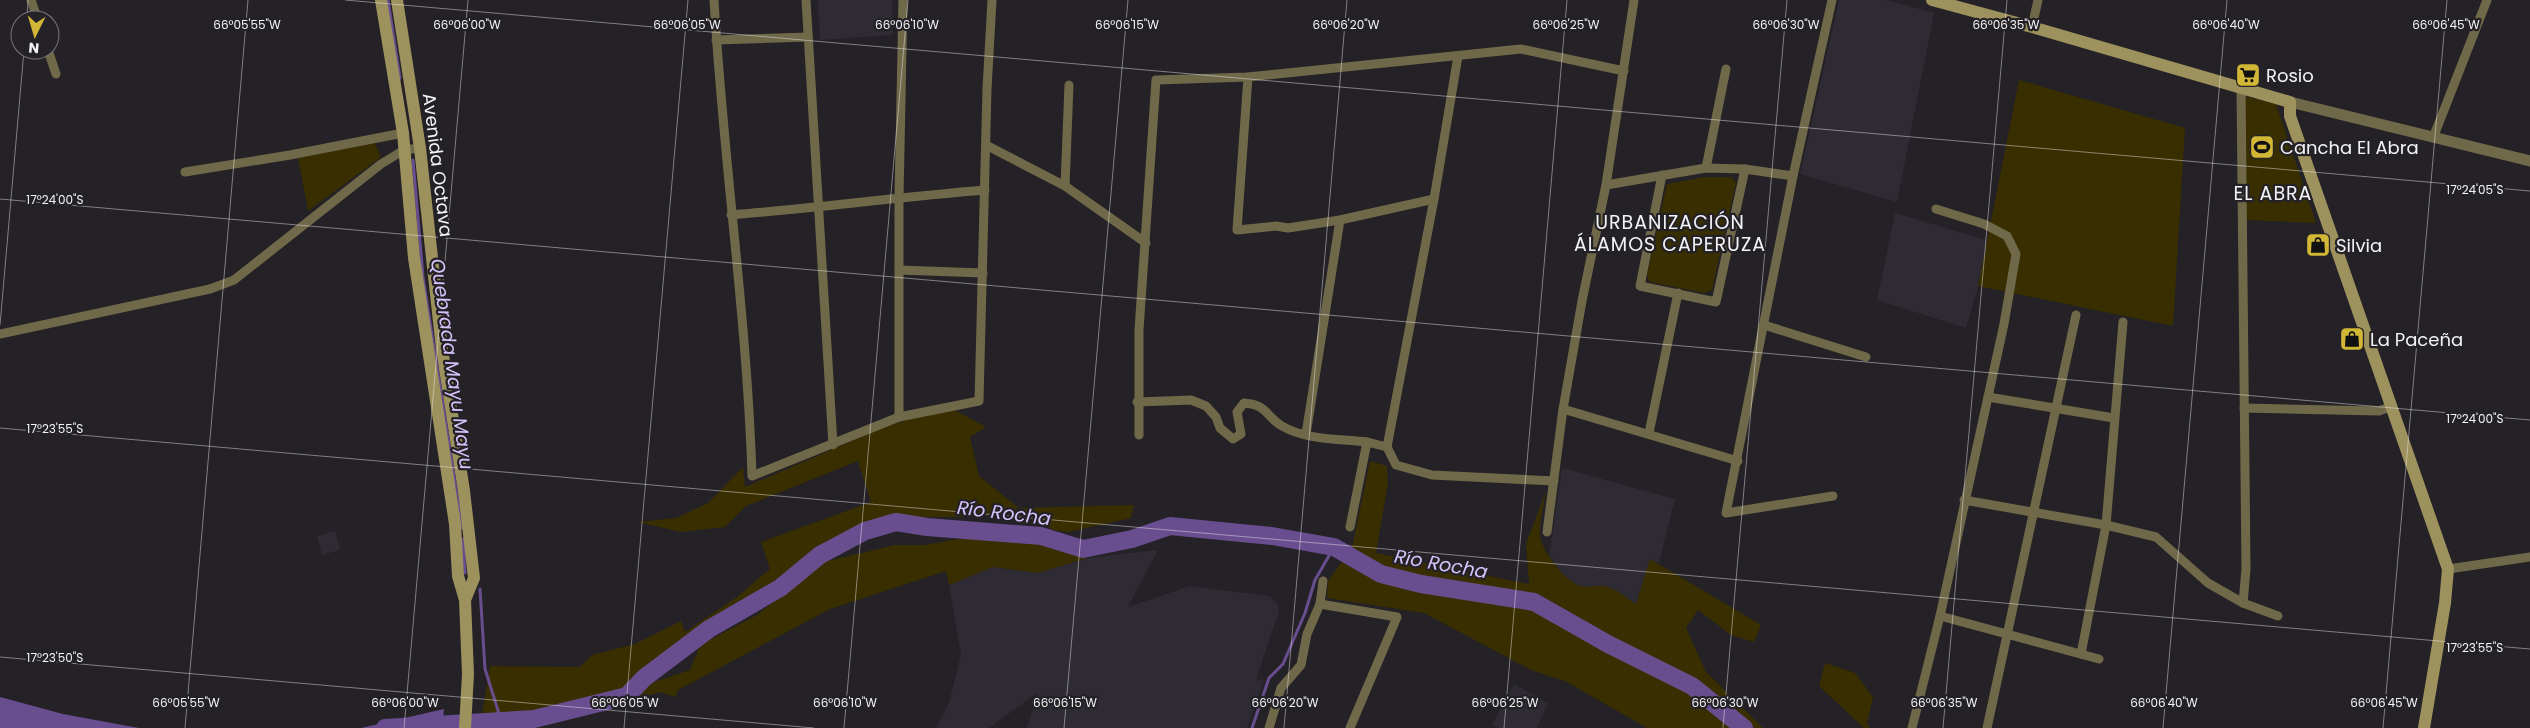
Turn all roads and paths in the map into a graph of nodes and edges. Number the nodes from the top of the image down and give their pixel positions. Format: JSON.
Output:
{"nodes":[{"id":1,"x":381,"y":0,"type":"edge"},
{"id":2,"x":396,"y":0,"type":"edge"},
{"id":3,"x":714,"y":0,"type":"edge"},
{"id":4,"x":806,"y":0,"type":"edge"},
{"id":5,"x":903,"y":0,"type":"edge"},
{"id":6,"x":992,"y":0,"type":"edge"},
{"id":7,"x":1634,"y":0,"type":"edge"},
{"id":8,"x":1832,"y":0,"type":"edge"},
{"id":9,"x":1932,"y":0,"type":"edge"},
{"id":10,"x":2038,"y":0,"type":"edge"},
{"id":11,"x":2487,"y":0,"type":"edge"},
{"id":12,"x":2032,"y":27,"type":"junction"},
{"id":13,"x":808,"y":37,"type":"junction"},
{"id":14,"x":716,"y":40,"type":"junction"},
{"id":15,"x":1458,"y":56,"type":"junction"},
{"id":16,"x":51,"y":60,"type":"edge"},
{"id":17,"x":1726,"y":68,"type":"dead end"},
{"id":18,"x":1624,"y":71,"type":"junction"},
{"id":19,"x":56,"y":74,"type":"dead end"},
{"id":20,"x":1248,"y":77,"type":"junction"},
{"id":21,"x":1069,"y":85,"type":"dead end"},
{"id":22,"x":2241,"y":86,"type":"junction"},
{"id":23,"x":2290,"y":102,"type":"junction"},
{"id":24,"x":403,"y":133,"type":"junction"},
{"id":25,"x":2433,"y":138,"type":"junction"},
{"id":26,"x":986,"y":145,"type":"junction"},
{"id":27,"x":420,"y":148,"type":"junction"},
{"id":28,"x":404,"y":150,"type":"junction"},
{"id":29,"x":2530,"y":161,"type":"edge"},
{"id":30,"x":1706,"y":168,"type":"junction"},
{"id":31,"x":1745,"y":170,"type":"junction"},
{"id":32,"x":185,"y":172,"type":"dead end"},
{"id":33,"x":1662,"y":175,"type":"junction"},
{"id":34,"x":1793,"y":176,"type":"junction"},
{"id":35,"x":1606,"y":185,"type":"junction"},
{"id":36,"x":1065,"y":186,"type":"junction"},
{"id":37,"x":985,"y":190,"type":"junction"},
{"id":38,"x":899,"y":197,"type":"junction"},
{"id":39,"x":1434,"y":199,"type":"junction"},
{"id":40,"x":818,"y":208,"type":"junction"},
{"id":41,"x":1936,"y":209,"type":"dead end"},
{"id":42,"x":731,"y":215,"type":"junction"},
{"id":43,"x":1340,"y":220,"type":"junction"},
{"id":44,"x":1146,"y":243,"type":"junction"},
{"id":45,"x":899,"y":270,"type":"junction"},
{"id":46,"x":983,"y":273,"type":"junction"},
{"id":47,"x":1678,"y":294,"type":"junction"},
{"id":48,"x":2076,"y":316,"type":"dead end"},
{"id":49,"x":2123,"y":322,"type":"dead end"},
{"id":50,"x":1764,"y":325,"type":"junction"},
{"id":51,"x":0,"y":334,"type":"edge"},
{"id":52,"x":1866,"y":357,"type":"dead end"},
{"id":53,"x":1988,"y":397,"type":"junction"},
{"id":54,"x":1137,"y":402,"type":"junction"},
{"id":55,"x":2392,"y":406,"type":"junction"},
{"id":56,"x":2056,"y":408,"type":"junction"},
{"id":57,"x":2244,"y":408,"type":"junction"},
{"id":58,"x":1563,"y":409,"type":"junction"},
{"id":59,"x":899,"y":417,"type":"junction"},
{"id":60,"x":2114,"y":418,"type":"junction"},
{"id":61,"x":1650,"y":433,"type":"junction"},
{"id":62,"x":1306,"y":434,"type":"junction"},
{"id":63,"x":1139,"y":435,"type":"dead end"},
{"id":64,"x":1367,"y":442,"type":"junction"},
{"id":65,"x":834,"y":445,"type":"junction"},
{"id":66,"x":1387,"y":447,"type":"junction"},
{"id":67,"x":1738,"y":461,"type":"junction"},
{"id":68,"x":1554,"y":481,"type":"junction"},
{"id":69,"x":1834,"y":496,"type":"dead end"},
{"id":70,"x":1964,"y":500,"type":"junction"},
{"id":71,"x":2035,"y":514,"type":"junction"},
{"id":72,"x":2106,"y":525,"type":"junction"},
{"id":73,"x":1350,"y":527,"type":"dead end"},
{"id":74,"x":1547,"y":532,"type":"dead end"},
{"id":75,"x":2530,"y":557,"type":"edge"},
{"id":76,"x":2448,"y":569,"type":"junction"},
{"id":77,"x":1323,"y":582,"type":"dead end"},
{"id":78,"x":465,"y":600,"type":"junction"},
{"id":79,"x":2243,"y":603,"type":"junction"},
{"id":80,"x":1320,"y":604,"type":"junction"},
{"id":81,"x":1940,"y":616,"type":"junction"},
{"id":82,"x":2278,"y":616,"type":"dead end"},
{"id":83,"x":2008,"y":634,"type":"junction"},
{"id":84,"x":2081,"y":654,"type":"junction"},
{"id":85,"x":2099,"y":659,"type":"dead end"},
{"id":86,"x":464,"y":728,"type":"edge"},
{"id":87,"x":1269,"y":728,"type":"edge"},
{"id":88,"x":1350,"y":728,"type":"edge"},
{"id":89,"x":1912,"y":728,"type":"edge"},
{"id":90,"x":1987,"y":728,"type":"edge"},
{"id":91,"x":2424,"y":728,"type":"edge"}],
"edges":[{"from":1,"to":24,"type":"main road","name":"Avenida Octava"},
{"from":2,"to":27,"type":"main road","name":"Avenida Octava"},
{"from":3,"to":14,"type":"street"},
{"from":4,"to":13,"type":"street"},
{"from":5,"to":38,"type":"street"},
{"from":6,"to":26,"type":"street"},
{"from":7,"to":18,"type":"street"},
{"from":8,"to":34,"type":"street"},
{"from":9,"to":12,"type":"main road"},
{"from":10,"to":12,"type":"street"},
{"from":11,"to":25,"type":"street"},
{"from":12,"to":22,"type":"main road"},
{"from":13,"to":14,"type":"street"},
{"from":13,"to":40,"type":"street"},
{"from":14,"to":42,"type":"street"},
{"from":15,"to":18,"type":"street"},
{"from":15,"to":20,"type":"street"},
{"from":15,"to":39,"type":"street"},
{"from":16,"to":19,"type":"street"},
{"from":17,"to":30,"type":"street"},
{"from":18,"to":35,"type":"street"},
{"from":20,"to":43,"type":"street"},
{"from":20,"to":44,"type":"street"},
{"from":21,"to":36,"type":"street"},
{"from":22,"to":23,"type":"main road"},
{"from":22,"to":57,"type":"street"},
{"from":23,"to":25,"type":"street"},
{"from":23,"to":55,"type":"main road"},
{"from":24,"to":28,"type":"main road","name":"Avenida Octava"},
{"from":24,"to":32,"type":"street"},
{"from":25,"to":29,"type":"street"},
{"from":26,"to":36,"type":"street"},
{"from":26,"to":37,"type":"street"},
{"from":27,"to":28,"type":"street"},
{"from":27,"to":78,"type":"main road","name":"Avenida Octava"},
{"from":28,"to":51,"type":"street"},
{"from":28,"to":78,"type":"main road","name":"Avenida Octava"},
{"from":30,"to":31,"type":"street"},
{"from":30,"to":33,"type":"street"},
{"from":31,"to":34,"type":"street"},
{"from":31,"to":47,"type":"street"},
{"from":33,"to":35,"type":"street"},
{"from":33,"to":47,"type":"street"},
{"from":34,"to":50,"type":"street"},
{"from":35,"to":58,"type":"street"},
{"from":36,"to":44,"type":"street"},
{"from":37,"to":38,"type":"street"},
{"from":37,"to":46,"type":"street"},
{"from":38,"to":40,"type":"street"},
{"from":38,"to":45,"type":"street"},
{"from":39,"to":43,"type":"street"},
{"from":39,"to":66,"type":"street"},
{"from":40,"to":42,"type":"street"},
{"from":40,"to":65,"type":"street"},
{"from":41,"to":53,"type":"street"},
{"from":42,"to":65,"type":"street"},
{"from":43,"to":62,"type":"street"},
{"from":44,"to":54,"type":"street"},
{"from":45,"to":46,"type":"street"},
{"from":45,"to":59,"type":"street"},
{"from":46,"to":59,"type":"street"},
{"from":47,"to":61,"type":"street"},
{"from":48,"to":56,"type":"street"},
{"from":49,"to":60,"type":"street"},
{"from":50,"to":52,"type":"street"},
{"from":50,"to":67,"type":"street"},
{"from":53,"to":56,"type":"street"},
{"from":53,"to":70,"type":"street"},
{"from":54,"to":62,"type":"street"},
{"from":54,"to":63,"type":"street"},
{"from":55,"to":57,"type":"street"},
{"from":55,"to":76,"type":"main road"},
{"from":56,"to":60,"type":"street"},
{"from":56,"to":71,"type":"street"},
{"from":57,"to":79,"type":"street"},
{"from":58,"to":61,"type":"street"},
{"from":58,"to":68,"type":"street"},
{"from":59,"to":65,"type":"street"},
{"from":60,"to":72,"type":"street"},
{"from":61,"to":67,"type":"street"},
{"from":62,"to":64,"type":"street"},
{"from":64,"to":66,"type":"street"},
{"from":64,"to":73,"type":"street"},
{"from":66,"to":68,"type":"street"},
{"from":67,"to":69,"type":"street"},
{"from":68,"to":74,"type":"street"},
{"from":70,"to":71,"type":"street"},
{"from":70,"to":81,"type":"street"},
{"from":71,"to":72,"type":"street"},
{"from":71,"to":83,"type":"street"},
{"from":72,"to":79,"type":"street"},
{"from":72,"to":84,"type":"street"},
{"from":75,"to":76,"type":"street"},
{"from":76,"to":91,"type":"main road"},
{"from":77,"to":80,"type":"street"},
{"from":78,"to":86,"type":"main road","name":"Avenida Octava"},
{"from":79,"to":82,"type":"street"},
{"from":80,"to":87,"type":"street"},
{"from":80,"to":88,"type":"street"},
{"from":81,"to":83,"type":"street"},
{"from":81,"to":89,"type":"street"},
{"from":83,"to":84,"type":"street"},
{"from":83,"to":90,"type":"street"},
{"from":84,"to":85,"type":"street"}]}
